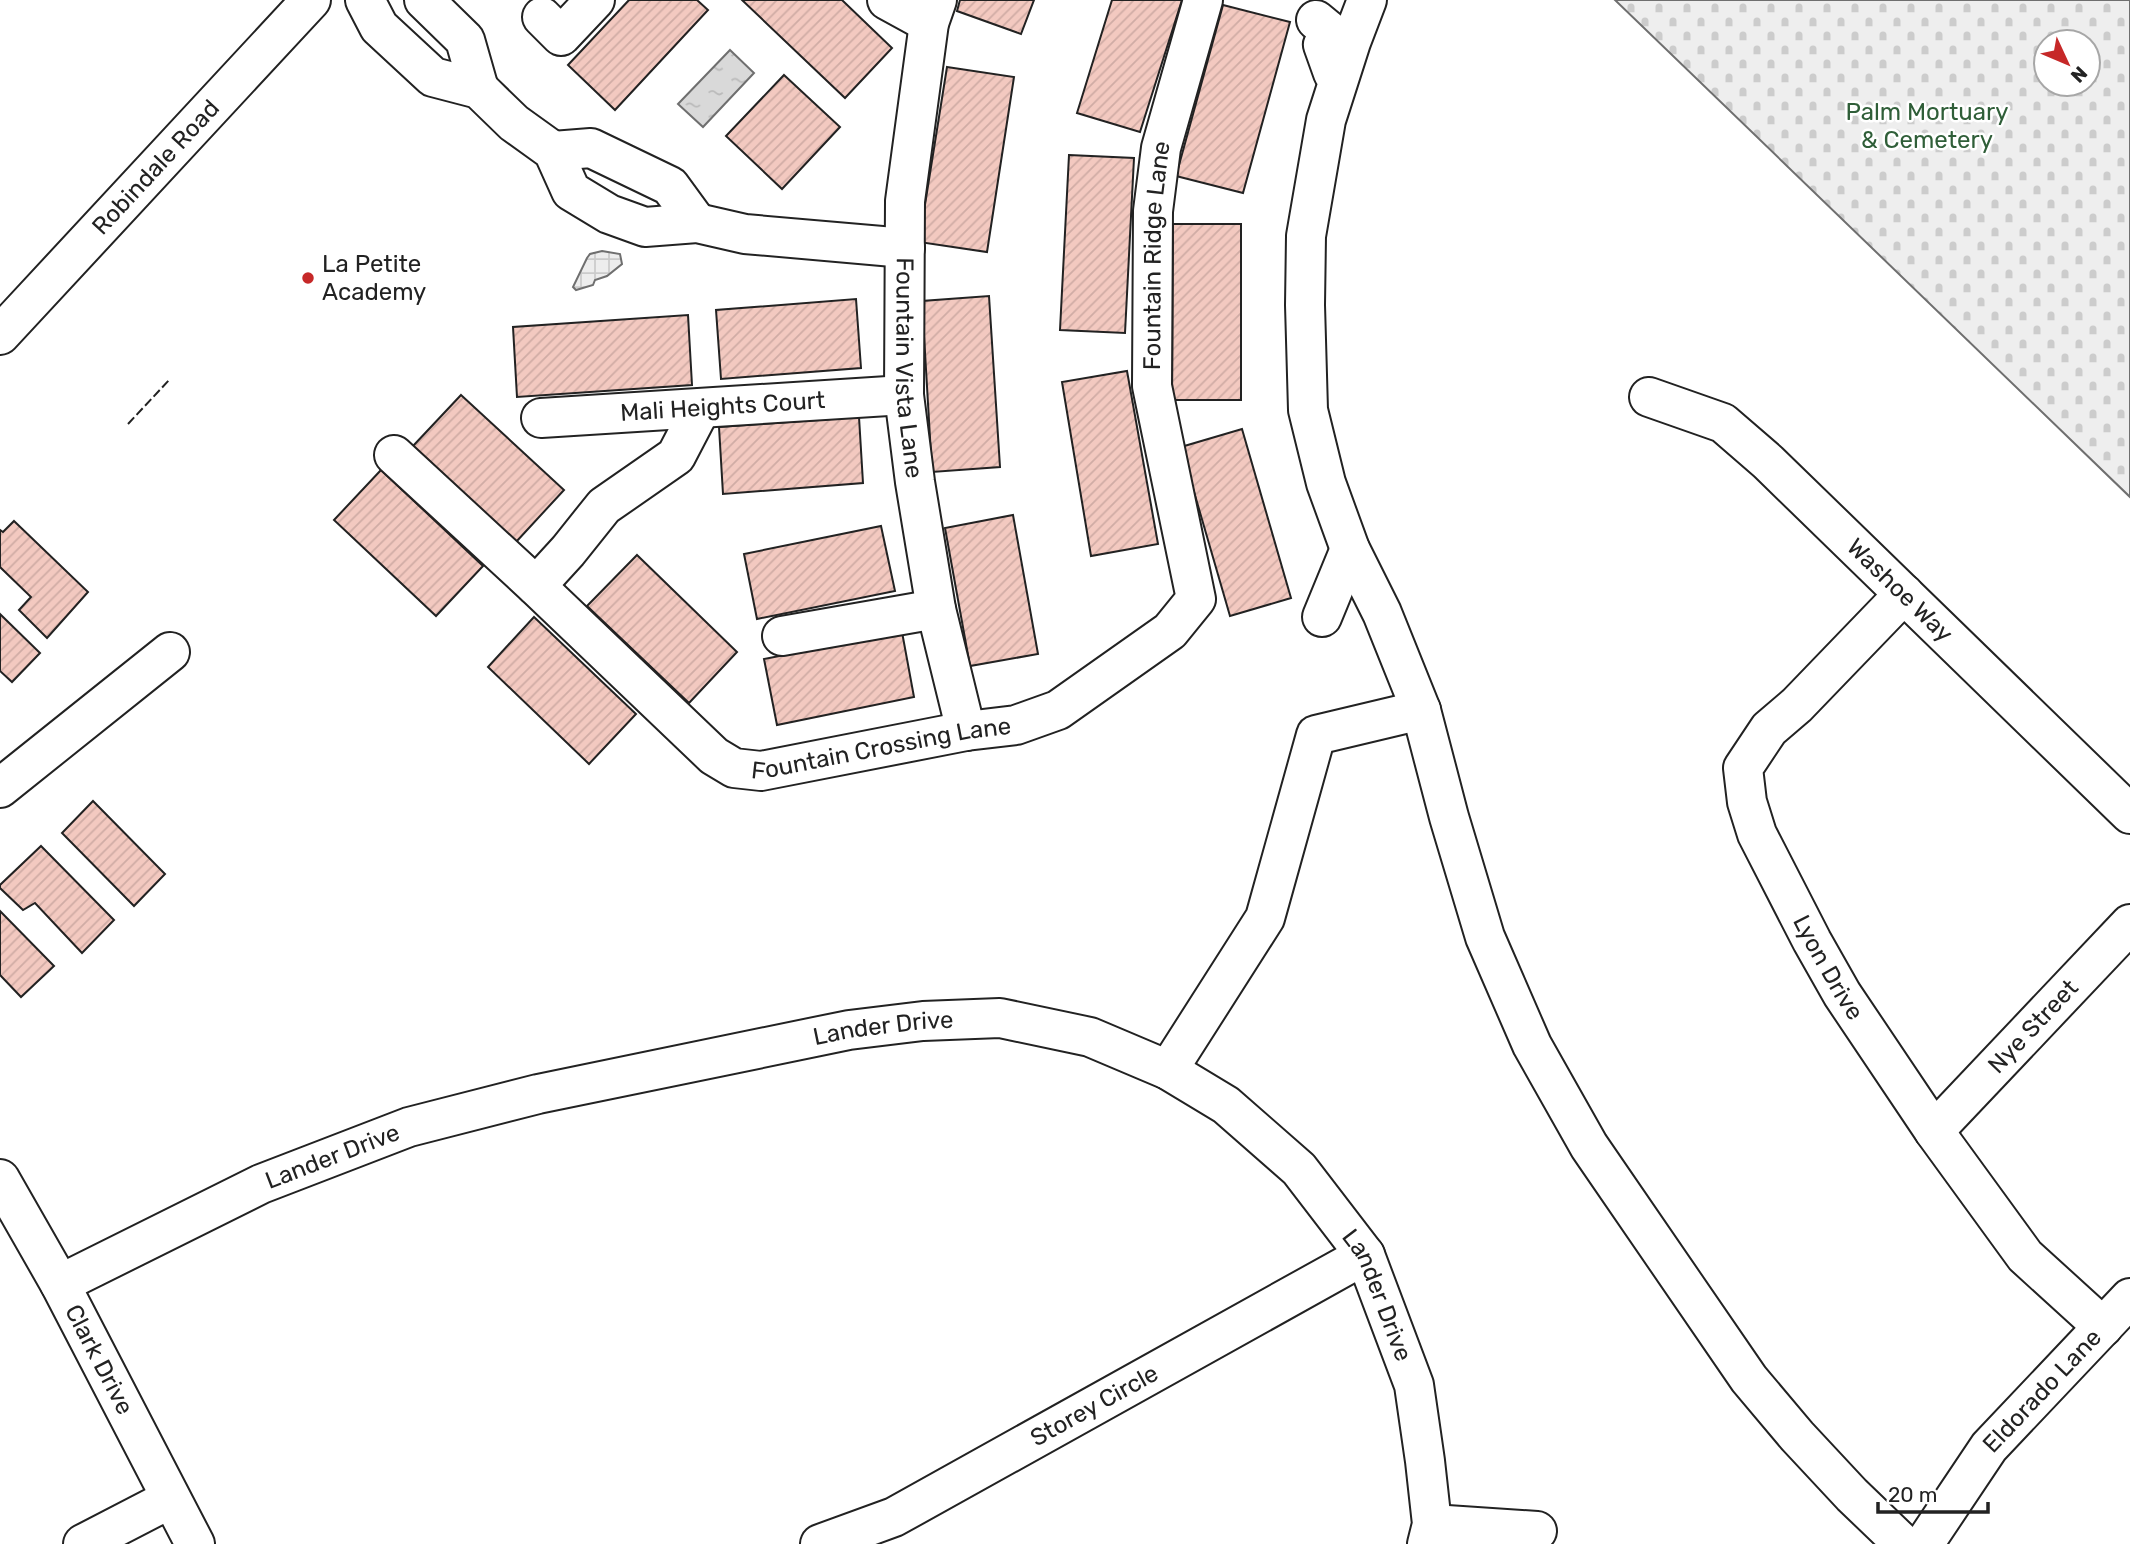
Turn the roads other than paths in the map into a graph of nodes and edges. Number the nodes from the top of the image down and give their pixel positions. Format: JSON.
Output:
{"nodes":[{"id":1,"x":311,"y":0,"type":"edge"},
{"id":2,"x":365,"y":0,"type":"edge"},
{"id":3,"x":424,"y":0,"type":"edge"},
{"id":4,"x":595,"y":0,"type":"edge"},
{"id":5,"x":887,"y":0,"type":"edge"},
{"id":6,"x":1203,"y":0,"type":"edge"},
{"id":7,"x":1367,"y":0,"type":"edge"},
{"id":8,"x":933,"y":11,"type":"edge"},
{"id":9,"x":542,"y":18,"type":"dead end"},
{"id":10,"x":479,"y":89,"type":"junction"},
{"id":11,"x":554,"y":151,"type":"junction"},
{"id":12,"x":697,"y":223,"type":"junction"},
{"id":13,"x":905,"y":248,"type":"junction"},
{"id":14,"x":0,"y":335,"type":"edge"},
{"id":15,"x":904,"y":395,"type":"junction"},
{"id":16,"x":1649,"y":397,"type":"dead end"},
{"id":17,"x":701,"y":408,"type":"junction"},
{"id":18,"x":541,"y":418,"type":"dead end"},
{"id":19,"x":394,"y":455,"type":"dead end"},
{"id":20,"x":1350,"y":549,"type":"junction"},
{"id":21,"x":536,"y":586,"type":"junction"},
{"id":22,"x":1904,"y":594,"type":"junction"},
{"id":23,"x":1196,"y":599,"type":"joint"},
{"id":24,"x":936,"y":609,"type":"junction"},
{"id":25,"x":1322,"y":618,"type":"dead end"},
{"id":26,"x":782,"y":636,"type":"dead end"},
{"id":27,"x":170,"y":652,"type":"dead end"},
{"id":28,"x":1421,"y":710,"type":"junction"},
{"id":29,"x":967,"y":731,"type":"junction"},
{"id":30,"x":0,"y":788,"type":"edge"},
{"id":31,"x":2130,"y":814,"type":"edge"},
{"id":32,"x":2130,"y":924,"type":"edge"},
{"id":33,"x":1168,"y":1070,"type":"junction"},
{"id":34,"x":1934,"y":1130,"type":"junction"},
{"id":35,"x":0,"y":1179,"type":"edge"},
{"id":36,"x":1365,"y":1255,"type":"junction"},
{"id":37,"x":60,"y":1284,"type":"junction"},
{"id":38,"x":2130,"y":1298,"type":"edge"},
{"id":39,"x":2103,"y":1327,"type":"junction"},
{"id":40,"x":170,"y":1499,"type":"junction"},
{"id":41,"x":1537,"y":1531,"type":"dead end"},
{"id":42,"x":1931,"y":1533,"type":"edge"},
{"id":43,"x":1429,"y":1534,"type":"edge"},
{"id":44,"x":83,"y":1544,"type":"edge"},
{"id":45,"x":195,"y":1544,"type":"edge"},
{"id":46,"x":820,"y":1544,"type":"edge"},
{"id":47,"x":1903,"y":1544,"type":"edge"}],
"edges":[{"from":1,"to":14,"type":"street","name":"Robindale Road"},
{"from":2,"to":10,"type":"street"},
{"from":3,"to":10,"type":"street"},
{"from":4,"to":9,"type":"street"},
{"from":5,"to":8,"type":"street"},
{"from":6,"to":23,"type":"street","name":"Fountain Ridge Lane"},
{"from":7,"to":20,"type":"street"},
{"from":8,"to":13,"type":"street","name":"Fountain Vista Lane"},
{"from":10,"to":11,"type":"street"},
{"from":11,"to":12,"type":"street"},
{"from":11,"to":12,"type":"street"},
{"from":12,"to":13,"type":"street"},
{"from":13,"to":15,"type":"street","name":"Fountain Vista Lane"},
{"from":15,"to":17,"type":"street","name":"Mali Heights Court"},
{"from":15,"to":24,"type":"street","name":"Fountain Vista Lane"},
{"from":16,"to":22,"type":"street","name":"Washoe Way"},
{"from":17,"to":18,"type":"street","name":"Mali Heights Court"},
{"from":17,"to":21,"type":"street"},
{"from":19,"to":21,"type":"street","name":"Fountain Crossing Lane"},
{"from":20,"to":25,"type":"street"},
{"from":20,"to":28,"type":"street"},
{"from":21,"to":29,"type":"street","name":"Fountain Crossing Lane"},
{"from":22,"to":31,"type":"street","name":"Washoe Way"},
{"from":22,"to":34,"type":"street","name":"Lyon Drive"},
{"from":23,"to":29,"type":"street","name":"Fountain Crossing Lane"},
{"from":24,"to":26,"type":"street"},
{"from":24,"to":29,"type":"street","name":"Fountain Vista Lane"},
{"from":27,"to":30,"type":"street"},
{"from":28,"to":33,"type":"street"},
{"from":28,"to":47,"type":"street"},
{"from":32,"to":34,"type":"street","name":"Nye Street"},
{"from":33,"to":36,"type":"street","name":"Lander Drive"},
{"from":33,"to":37,"type":"street","name":"Lander Drive"},
{"from":34,"to":39,"type":"street","name":"Lyon Drive"},
{"from":35,"to":37,"type":"street","name":"Clark Drive"},
{"from":36,"to":43,"type":"street","name":"Lander Drive"},
{"from":36,"to":46,"type":"street","name":"Storey Circle"},
{"from":37,"to":40,"type":"street","name":"Clark Drive"},
{"from":38,"to":39,"type":"street","name":"Eldorado Lane"},
{"from":39,"to":42,"type":"street","name":"Eldorado Lane"},
{"from":40,"to":44,"type":"street"},
{"from":40,"to":45,"type":"street","name":"Clark Drive"},
{"from":41,"to":43,"type":"street"}]}
